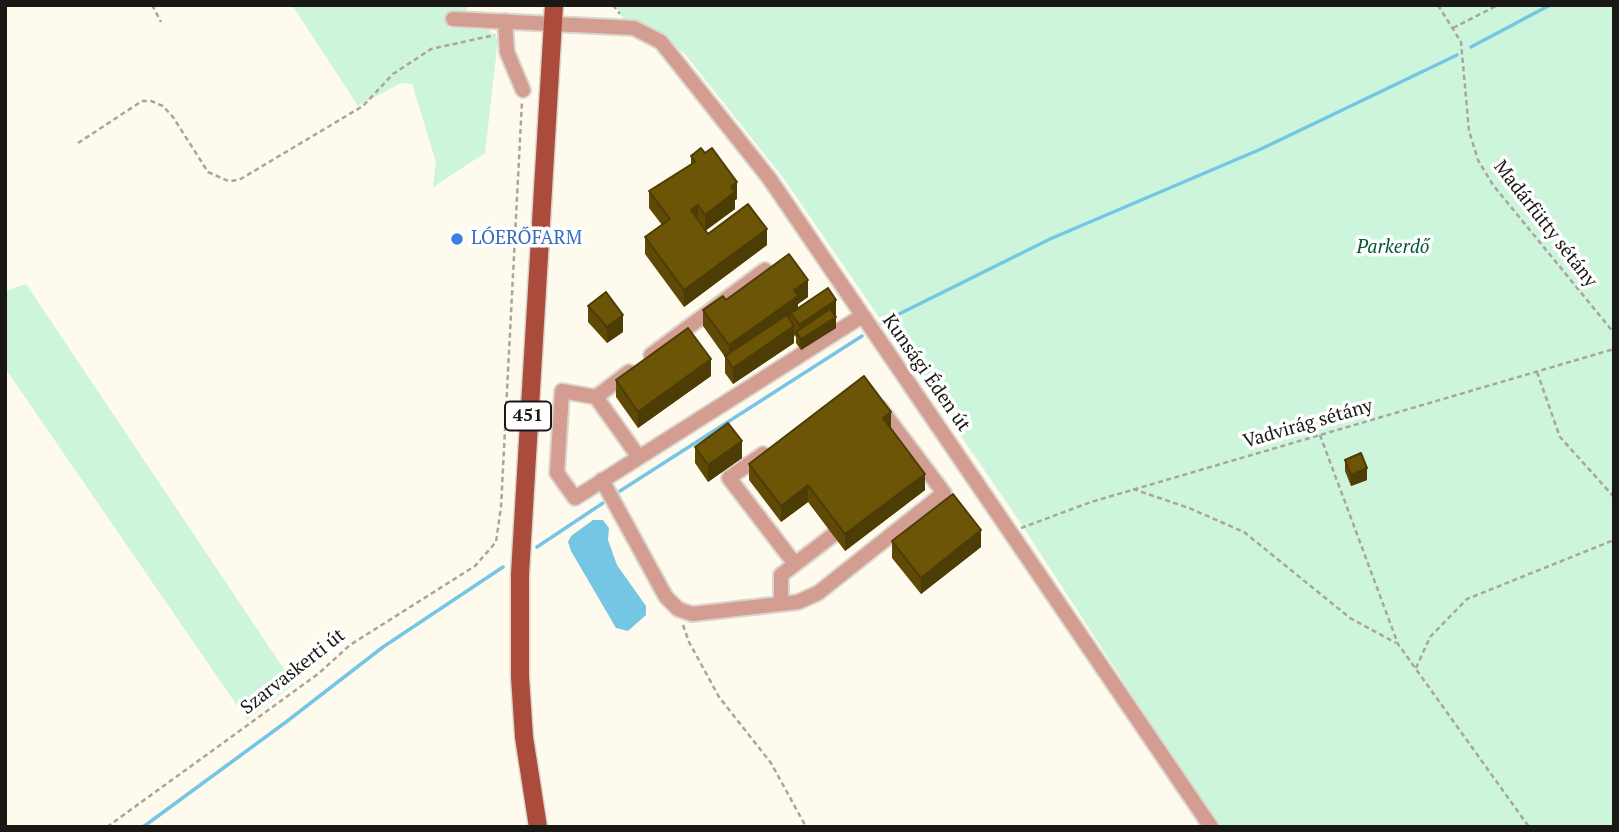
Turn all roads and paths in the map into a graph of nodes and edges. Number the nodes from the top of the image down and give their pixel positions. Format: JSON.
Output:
{"nodes":[{"id":1,"x":152,"y":5,"type":"edge"},
{"id":2,"x":1438,"y":5,"type":"edge"},
{"id":3,"x":1498,"y":5,"type":"edge"},
{"id":4,"x":477,"y":13,"type":"edge"},
{"id":5,"x":553,"y":14,"type":"edge"},
{"id":6,"x":453,"y":19,"type":"dead end"},
{"id":7,"x":161,"y":22,"type":"dead end"},
{"id":8,"x":505,"y":27,"type":"junction"},
{"id":9,"x":1453,"y":28,"type":"junction"},
{"id":10,"x":523,"y":90,"type":"joint"},
{"id":11,"x":78,"y":143,"type":"dead end"},
{"id":12,"x":765,"y":270,"type":"edge"},
{"id":13,"x":862,"y":316,"type":"junction"},
{"id":14,"x":1614,"y":333,"type":"edge"},
{"id":15,"x":1614,"y":349,"type":"edge"},
{"id":16,"x":1537,"y":372,"type":"junction"},
{"id":17,"x":869,"y":394,"type":"edge"},
{"id":18,"x":596,"y":397,"type":"junction"},
{"id":19,"x":1320,"y":435,"type":"junction"},
{"id":20,"x":773,"y":447,"type":"edge"},
{"id":21,"x":638,"y":456,"type":"junction"},
{"id":22,"x":602,"y":480,"type":"junction"},
{"id":23,"x":1133,"y":489,"type":"junction"},
{"id":24,"x":1614,"y":497,"type":"edge"},
{"id":25,"x":1013,"y":532,"type":"junction"},
{"id":26,"x":833,"y":535,"type":"dead end"},
{"id":27,"x":1614,"y":540,"type":"edge"},
{"id":28,"x":795,"y":564,"type":"junction"},
{"id":29,"x":781,"y":604,"type":"junction"},
{"id":30,"x":678,"y":609,"type":"junction"},
{"id":31,"x":1398,"y":644,"type":"junction"},
{"id":32,"x":1415,"y":668,"type":"junction"},
{"id":33,"x":805,"y":825,"type":"dead end"},
{"id":34,"x":107,"y":827,"type":"edge"},
{"id":35,"x":538,"y":827,"type":"edge"},
{"id":36,"x":1211,"y":827,"type":"edge"},
{"id":37,"x":1529,"y":827,"type":"edge"}],
"edges":[{"from":1,"to":7,"type":"path"},
{"from":2,"to":9,"type":"path","name":"Madárfütty sétány"},
{"from":3,"to":9,"type":"path"},
{"from":4,"to":6,"type":"street","name":"Kunsági Éden út"},
{"from":4,"to":8,"type":"street","name":"Kunsági Éden út"},
{"from":5,"to":8,"type":"street","name":"Kunsági Éden út"},
{"from":5,"to":13,"type":"street","name":"Kunsági Éden út"},
{"from":5,"to":35,"type":"main road","number":"451"},
{"from":8,"to":10,"type":"street"},
{"from":8,"to":11,"type":"path"},
{"from":9,"to":14,"type":"path","name":"Madárfütty sétány"},
{"from":10,"to":34,"type":"path","name":"Szarvaskerti út"},
{"from":12,"to":18,"type":"street"},
{"from":13,"to":21,"type":"street"},
{"from":13,"to":25,"type":"street","name":"Kunsági Éden út"},
{"from":15,"to":16,"type":"path","name":"Vadvirág sétány"},
{"from":16,"to":19,"type":"path","name":"Vadvirág sétány"},
{"from":16,"to":24,"type":"path"},
{"from":17,"to":29,"type":"street"},
{"from":18,"to":21,"type":"street"},
{"from":18,"to":22,"type":"street"},
{"from":19,"to":23,"type":"path","name":"Vadvirág sétány"},
{"from":19,"to":31,"type":"path"},
{"from":20,"to":28,"type":"street"},
{"from":21,"to":22,"type":"street"},
{"from":22,"to":30,"type":"street"},
{"from":23,"to":25,"type":"path","name":"Vadvirág sétány"},
{"from":23,"to":31,"type":"path"},
{"from":25,"to":36,"type":"street","name":"Kunsági Éden út"},
{"from":26,"to":28,"type":"street"},
{"from":27,"to":32,"type":"path"},
{"from":28,"to":29,"type":"street"},
{"from":29,"to":30,"type":"street"},
{"from":30,"to":33,"type":"path"},
{"from":31,"to":32,"type":"path"},
{"from":32,"to":37,"type":"path"}]}
